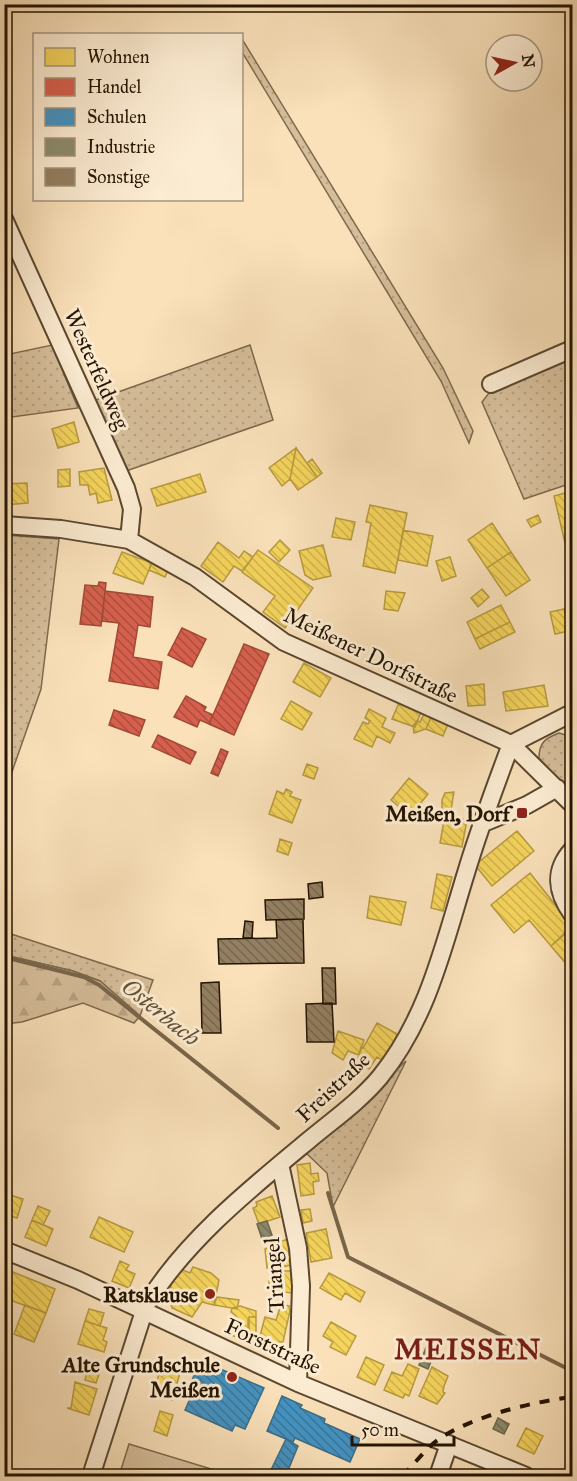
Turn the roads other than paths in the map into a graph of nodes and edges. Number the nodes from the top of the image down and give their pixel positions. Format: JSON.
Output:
{"nodes":[{"id":1,"x":4,"y":219,"type":"edge"},
{"id":2,"x":573,"y":349,"type":"edge"},
{"id":3,"x":492,"y":384,"type":"dead end"},
{"id":4,"x":4,"y":525,"type":"edge"},
{"id":5,"x":129,"y":540,"type":"junction"},
{"id":6,"x":573,"y":713,"type":"edge"},
{"id":7,"x":511,"y":744,"type":"junction"},
{"id":8,"x":556,"y":788,"type":"junction"},
{"id":9,"x":573,"y":804,"type":"edge"},
{"id":10,"x":481,"y":824,"type":"junction"},
{"id":11,"x":573,"y":850,"type":"edge"},
{"id":12,"x":573,"y":914,"type":"edge"},
{"id":13,"x":280,"y":1164,"type":"junction"},
{"id":14,"x":4,"y":1250,"type":"edge"},
{"id":15,"x":144,"y":1311,"type":"junction"},
{"id":16,"x":298,"y":1383,"type":"junction"},
{"id":17,"x":449,"y":1444,"type":"junction"},
{"id":18,"x":92,"y":1476,"type":"edge"},
{"id":19,"x":438,"y":1476,"type":"edge"},
{"id":20,"x":526,"y":1476,"type":"edge"}],
"edges":[{"from":1,"to":5,"type":"street","name":"Westerfeldweg"},
{"from":2,"to":3,"type":"street"},
{"from":4,"to":5,"type":"street","name":"Meißener Dorfstraße"},
{"from":5,"to":7,"type":"street","name":"Meißener Dorfstraße"},
{"from":6,"to":7,"type":"street"},
{"from":7,"to":8,"type":"street","name":"Meißener Dorfstraße"},
{"from":7,"to":10,"type":"street","name":"Freistraße"},
{"from":8,"to":9,"type":"street","name":"Meißener Dorfstraße"},
{"from":8,"to":10,"type":"street"},
{"from":10,"to":13,"type":"street","name":"Freistraße"},
{"from":11,"to":12,"type":"street"},
{"from":13,"to":15,"type":"street","name":"Freistraße"},
{"from":13,"to":16,"type":"street","name":"Triangel"},
{"from":14,"to":15,"type":"street","name":"Forststraße"},
{"from":15,"to":16,"type":"street","name":"Forststraße"},
{"from":15,"to":18,"type":"street","name":"Freistraße"},
{"from":16,"to":17,"type":"street","name":"Forststraße"},
{"from":17,"to":19,"type":"street"},
{"from":17,"to":20,"type":"street","name":"Forststraße"}]}
